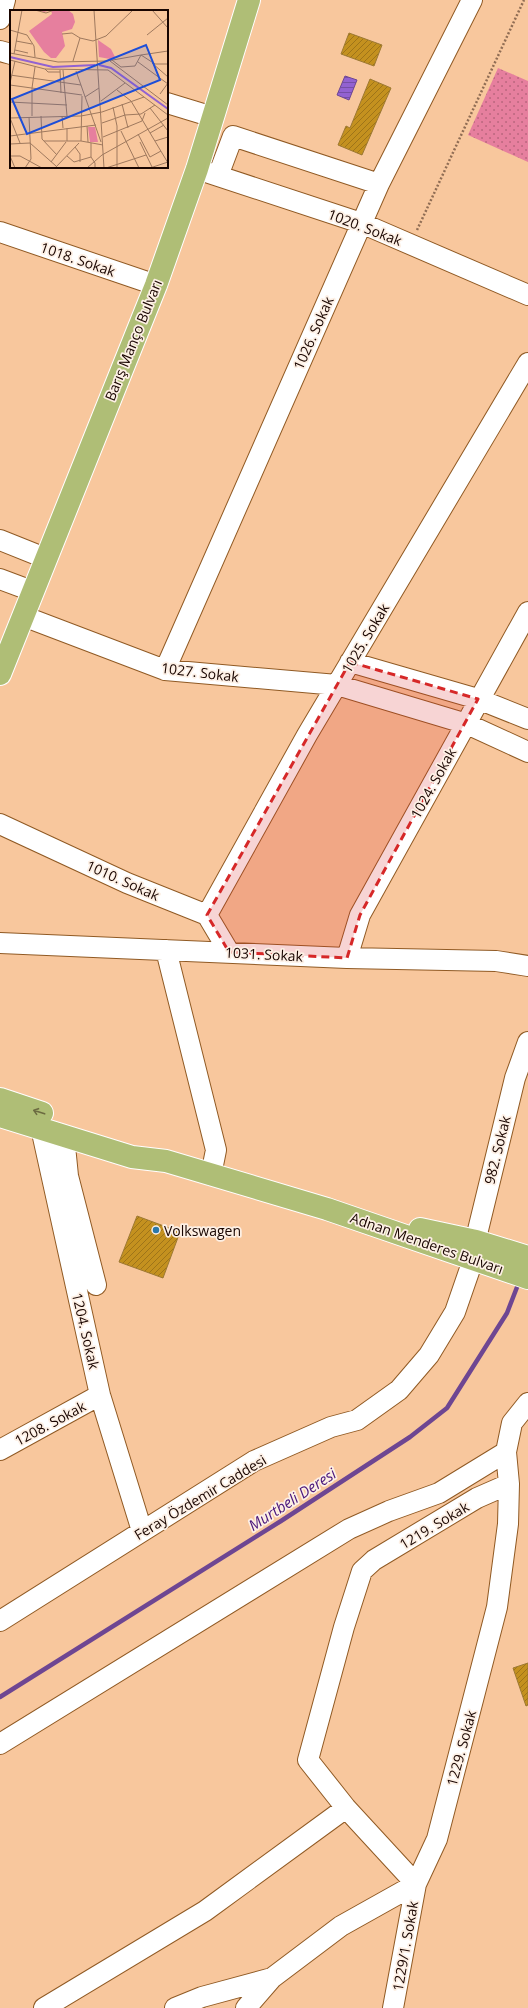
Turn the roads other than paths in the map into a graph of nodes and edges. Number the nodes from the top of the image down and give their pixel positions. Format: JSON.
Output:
{"nodes":[{"id":1,"x":5,"y":0,"type":"edge"},
{"id":2,"x":249,"y":0,"type":"edge"},
{"id":3,"x":472,"y":0,"type":"edge"},
{"id":4,"x":0,"y":19,"type":"edge"},
{"id":5,"x":0,"y":51,"type":"edge"},
{"id":6,"x":10,"y":54,"type":"edge"},
{"id":7,"x":168,"y":103,"type":"edge"},
{"id":8,"x":214,"y":117,"type":"junction"},
{"id":9,"x":197,"y":169,"type":"junction"},
{"id":10,"x":218,"y":176,"type":"junction"},
{"id":11,"x":379,"y":184,"type":"junction"},
{"id":12,"x":361,"y":223,"type":"junction"},
{"id":13,"x":0,"y":232,"type":"edge"},
{"id":14,"x":156,"y":285,"type":"junction"},
{"id":15,"x":528,"y":295,"type":"edge"},
{"id":16,"x":528,"y":364,"type":"edge"},
{"id":17,"x":0,"y":540,"type":"edge"},
{"id":18,"x":46,"y":558,"type":"junction"},
{"id":19,"x":0,"y":579,"type":"edge"},
{"id":20,"x":32,"y":591,"type":"junction"},
{"id":21,"x":528,"y":612,"type":"edge"},
{"id":22,"x":23,"y":616,"type":"junction"},
{"id":23,"x":350,"y":662,"type":"junction"},
{"id":24,"x":165,"y":670,"type":"junction"},
{"id":25,"x":0,"y":674,"type":"edge"},
{"id":26,"x":337,"y":685,"type":"junction"},
{"id":27,"x":478,"y":699,"type":"junction"},
{"id":28,"x":528,"y":719,"type":"edge"},
{"id":29,"x":467,"y":724,"type":"junction"},
{"id":30,"x":528,"y":752,"type":"edge"},
{"id":31,"x":0,"y":824,"type":"edge"},
{"id":32,"x":207,"y":915,"type":"junction"},
{"id":33,"x":0,"y":943,"type":"edge"},
{"id":34,"x":166,"y":950,"type":"junction"},
{"id":35,"x":229,"y":952,"type":"junction"},
{"id":36,"x":347,"y":958,"type":"junction"},
{"id":37,"x":528,"y":966,"type":"edge"},
{"id":38,"x":528,"y":1042,"type":"edge"},
{"id":39,"x":0,"y":1099,"type":"edge"},
{"id":40,"x":0,"y":1116,"type":"edge"},
{"id":41,"x":41,"y":1128,"type":"junction"},
{"id":42,"x":64,"y":1136,"type":"junction"},
{"id":43,"x":166,"y":1161,"type":"junction"},
{"id":44,"x":211,"y":1175,"type":"junction"},
{"id":45,"x":481,"y":1252,"type":"junction"},
{"id":46,"x":528,"y":1257,"type":"edge"},
{"id":47,"x":528,"y":1278,"type":"edge"},
{"id":48,"x":96,"y":1285,"type":"dead end"},
{"id":49,"x":100,"y":1396,"type":"junction"},
{"id":50,"x":528,"y":1403,"type":"edge"},
{"id":51,"x":0,"y":1450,"type":"edge"},
{"id":52,"x":506,"y":1452,"type":"junction"},
{"id":53,"x":509,"y":1484,"type":"junction"},
{"id":54,"x":142,"y":1531,"type":"junction"},
{"id":55,"x":0,"y":1621,"type":"edge"},
{"id":56,"x":0,"y":1744,"type":"edge"},
{"id":57,"x":346,"y":1808,"type":"junction"},
{"id":58,"x":416,"y":1884,"type":"junction"},
{"id":59,"x":272,"y":1978,"type":"junction"},
{"id":60,"x":44,"y":2008,"type":"edge"},
{"id":61,"x":175,"y":2008,"type":"edge"},
{"id":62,"x":246,"y":2008,"type":"edge"},
{"id":63,"x":393,"y":2008,"type":"edge"}],
"edges":[{"from":1,"to":4,"type":"street"},
{"from":2,"to":8,"type":"main road","name":"Barış Manço Bulvarı"},
{"from":3,"to":11,"type":"street","name":"1026. Sokak"},
{"from":5,"to":6,"type":"street"},
{"from":7,"to":8,"type":"street"},
{"from":8,"to":9,"type":"main road","name":"Barış Manço Bulvarı"},
{"from":9,"to":10,"type":"street","name":"1020. Sokak"},
{"from":9,"to":14,"type":"main road","name":"Barış Manço Bulvarı"},
{"from":10,"to":11,"type":"street"},
{"from":10,"to":12,"type":"street","name":"1020. Sokak"},
{"from":11,"to":12,"type":"street","name":"1026. Sokak"},
{"from":12,"to":15,"type":"street","name":"1020. Sokak"},
{"from":12,"to":24,"type":"street","name":"1026. Sokak"},
{"from":13,"to":14,"type":"street","name":"1018. Sokak"},
{"from":14,"to":18,"type":"main road","name":"Barış Manço Bulvarı"},
{"from":16,"to":23,"type":"street","name":"1025. Sokak"},
{"from":17,"to":18,"type":"street"},
{"from":18,"to":20,"type":"main road","name":"Barış Manço Bulvarı"},
{"from":19,"to":20,"type":"street"},
{"from":20,"to":22,"type":"main road","name":"Barış Manço Bulvarı"},
{"from":21,"to":27,"type":"street","name":"1024. Sokak"},
{"from":22,"to":24,"type":"street","name":"1027. Sokak"},
{"from":22,"to":25,"type":"main road","name":"Barış Manço Bulvarı"},
{"from":23,"to":26,"type":"street","name":"1025. Sokak"},
{"from":23,"to":27,"type":"street"},
{"from":24,"to":26,"type":"street","name":"1027. Sokak"},
{"from":26,"to":29,"type":"street","name":"1027. Sokak"},
{"from":26,"to":32,"type":"street","name":"1025. Sokak"},
{"from":27,"to":28,"type":"street"},
{"from":27,"to":29,"type":"street","name":"1024. Sokak"},
{"from":29,"to":30,"type":"street","name":"1027. Sokak"},
{"from":29,"to":36,"type":"street","name":"1024. Sokak"},
{"from":31,"to":32,"type":"street","name":"1010. Sokak"},
{"from":32,"to":35,"type":"street"},
{"from":33,"to":34,"type":"street","name":"1031. Sokak"},
{"from":34,"to":35,"type":"street","name":"1031. Sokak"},
{"from":34,"to":44,"type":"street"},
{"from":35,"to":36,"type":"street","name":"1031. Sokak"},
{"from":36,"to":37,"type":"street","name":"1031. Sokak"},
{"from":38,"to":45,"type":"street","name":"982. Sokak"},
{"from":43,"to":39,"type":"main road","name":"Adnan Menderes Bulvarı","one_way":true},
{"from":40,"to":41,"type":"main road","name":"Adnan Menderes Bulvarı"},
{"from":41,"to":42,"type":"main road","name":"Adnan Menderes Bulvarı"},
{"from":41,"to":49,"type":"street","name":"1204. Sokak"},
{"from":42,"to":43,"type":"main road","name":"Adnan Menderes Bulvarı"},
{"from":42,"to":48,"type":"street"},
{"from":43,"to":44,"type":"main road","name":"Adnan Menderes Bulvarı"},
{"from":44,"to":45,"type":"main road","name":"Adnan Menderes Bulvarı"},
{"from":45,"to":46,"type":"main road","name":"Adnan Menderes Bulvarı"},
{"from":45,"to":47,"type":"main road","name":"Adnan Menderes Bulvarı"},
{"from":45,"to":54,"type":"street","name":"Feray Özdemir Caddesi"},
{"from":49,"to":51,"type":"street","name":"1208. Sokak"},
{"from":49,"to":54,"type":"street","name":"1204. Sokak"},
{"from":50,"to":52,"type":"street","name":"1229. Sokak"},
{"from":52,"to":53,"type":"street","name":"1229. Sokak"},
{"from":52,"to":56,"type":"street"},
{"from":53,"to":57,"type":"street","name":"1219. Sokak"},
{"from":53,"to":58,"type":"street","name":"1229. Sokak"},
{"from":54,"to":55,"type":"street","name":"Feray Özdemir Caddesi"},
{"from":57,"to":58,"type":"street"},
{"from":57,"to":60,"type":"street"},
{"from":58,"to":59,"type":"street"},
{"from":58,"to":63,"type":"street","name":"1229/1. Sokak"},
{"from":59,"to":61,"type":"street"},
{"from":59,"to":62,"type":"street"}]}
